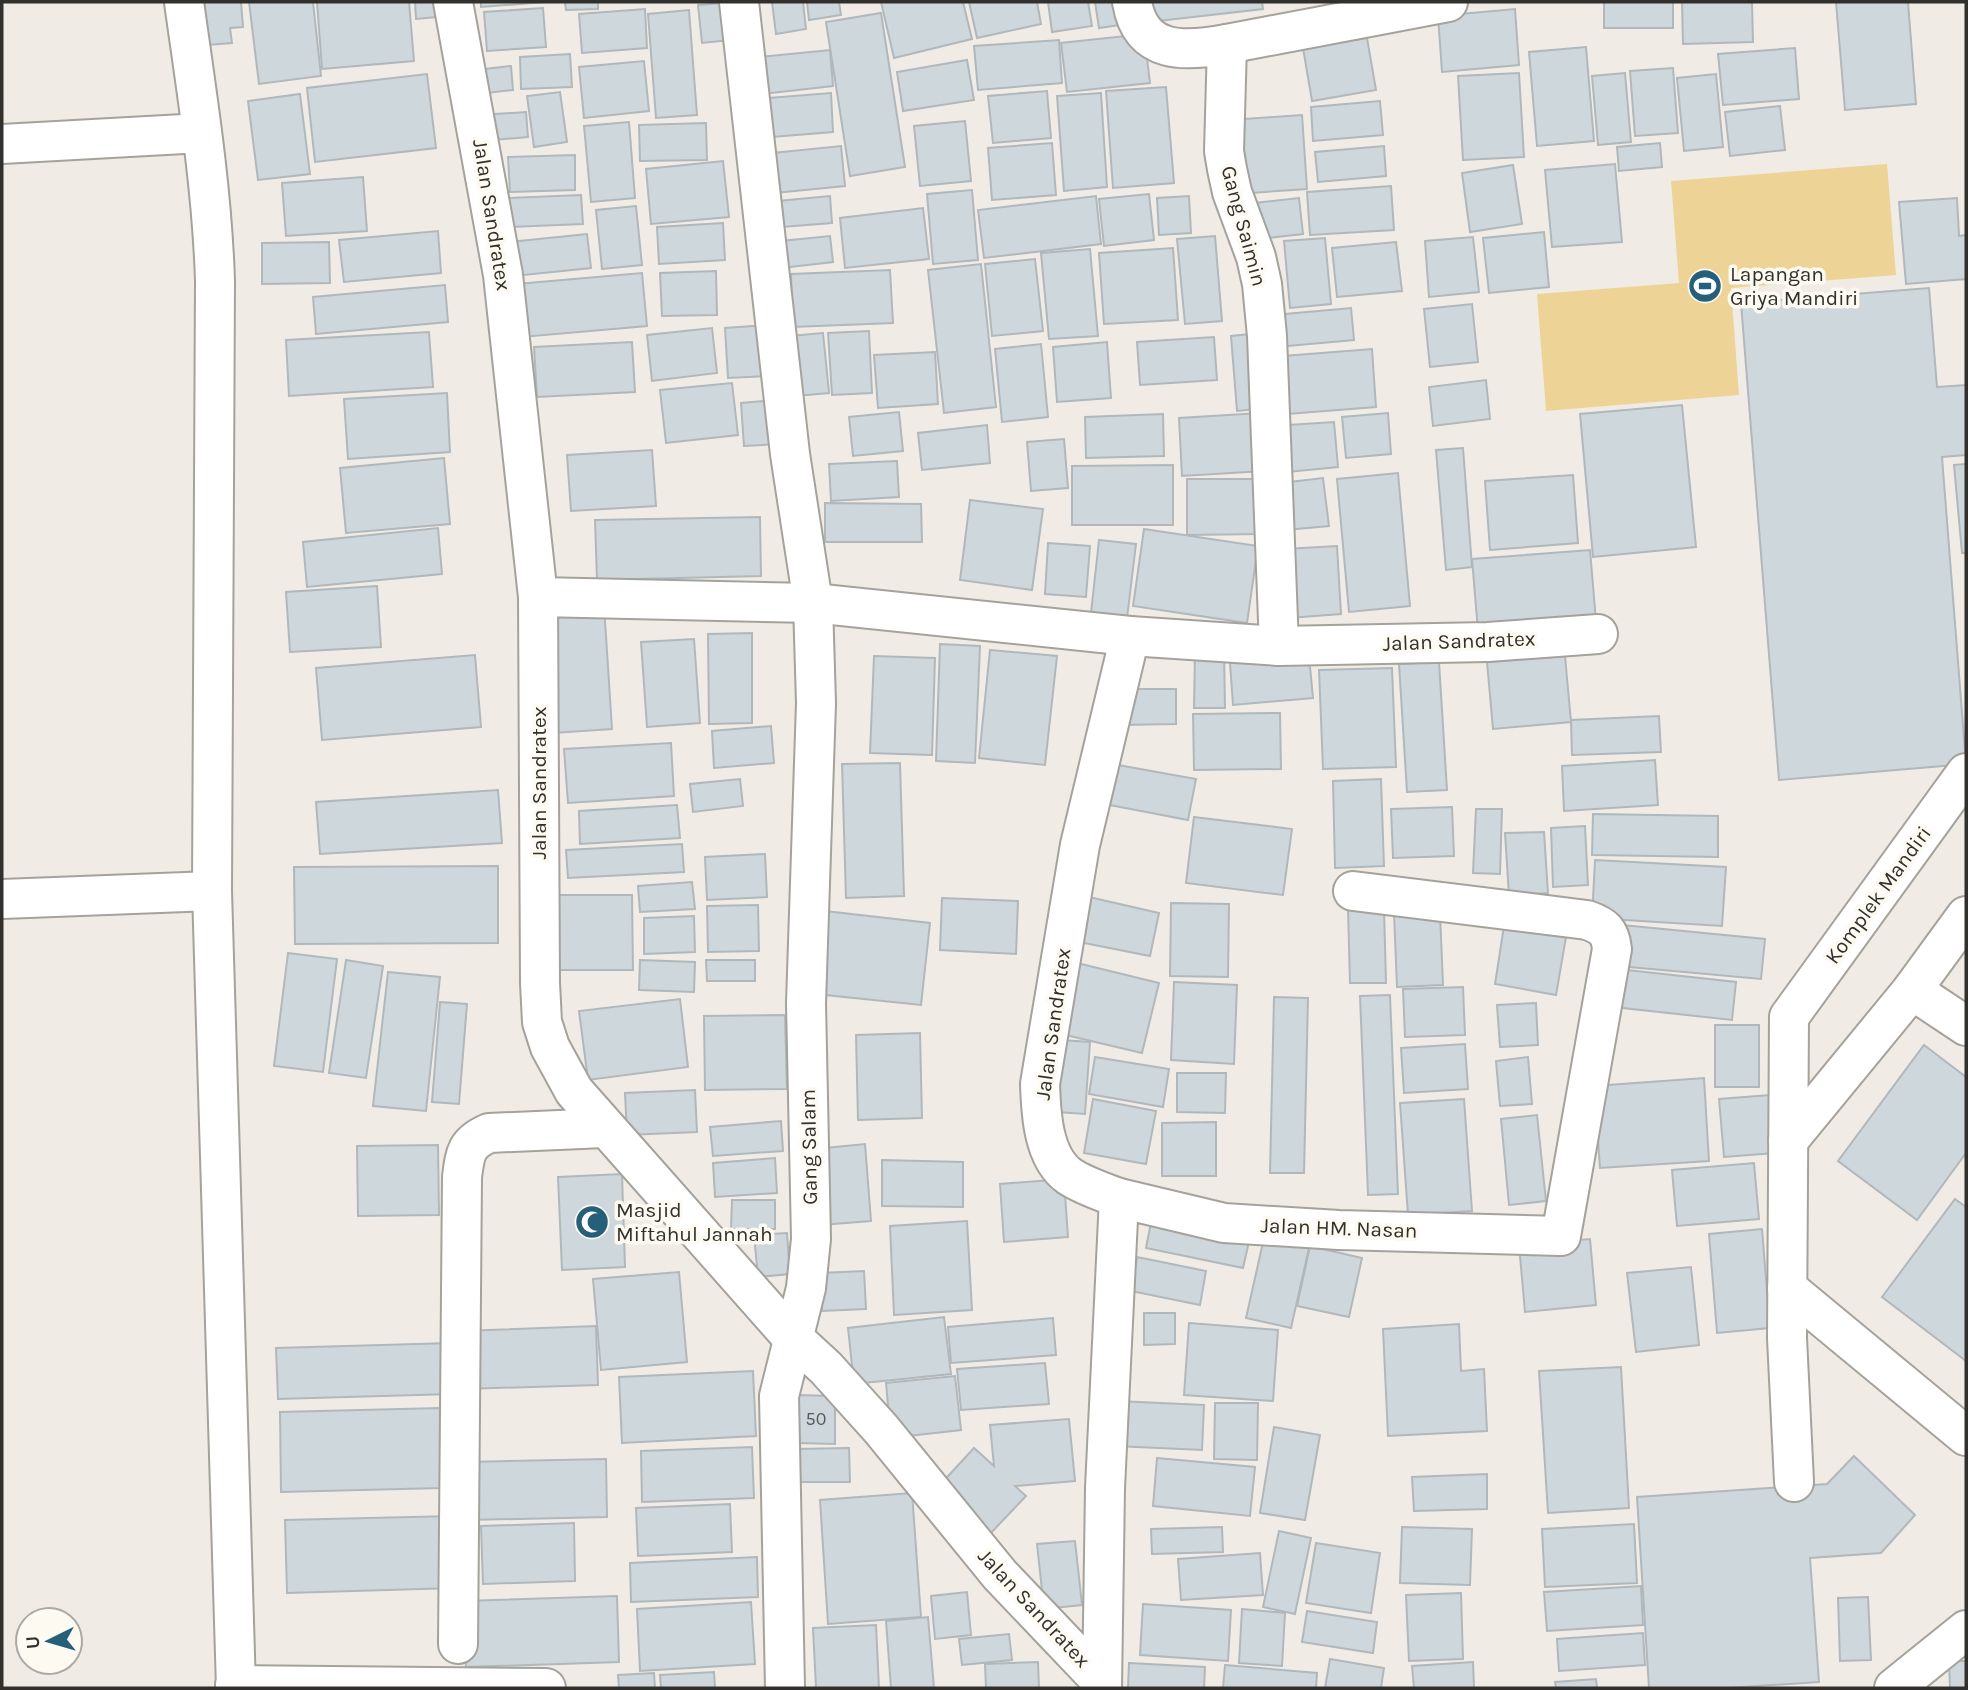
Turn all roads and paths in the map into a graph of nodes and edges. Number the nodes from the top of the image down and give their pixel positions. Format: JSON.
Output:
{"nodes":[{"id":1,"x":184,"y":2,"type":"edge"},
{"id":2,"x":453,"y":2,"type":"edge"},
{"id":3,"x":739,"y":2,"type":"edge"},
{"id":4,"x":1132,"y":2,"type":"edge"},
{"id":5,"x":1448,"y":2,"type":"edge"},
{"id":6,"x":1227,"y":44,"type":"junction"},
{"id":7,"x":202,"y":133,"type":"junction"},
{"id":8,"x":2,"y":144,"type":"edge"},
{"id":9,"x":538,"y":597,"type":"junction"},
{"id":10,"x":813,"y":603,"type":"junction"},
{"id":11,"x":1598,"y":634,"type":"dead end"},
{"id":12,"x":1130,"y":636,"type":"junction"},
{"id":13,"x":1279,"y":646,"type":"junction"},
{"id":14,"x":1966,"y":773,"type":"edge"},
{"id":15,"x":212,"y":891,"type":"junction"},
{"id":16,"x":1353,"y":891,"type":"dead end"},
{"id":17,"x":2,"y":899,"type":"edge"},
{"id":18,"x":1966,"y":916,"type":"edge"},
{"id":19,"x":1912,"y":990,"type":"junction"},
{"id":20,"x":1966,"y":1026,"type":"edge"},
{"id":21,"x":604,"y":1128,"type":"junction"},
{"id":22,"x":1788,"y":1141,"type":"junction"},
{"id":23,"x":1119,"y":1198,"type":"junction"},
{"id":24,"x":1787,"y":1288,"type":"junction"},
{"id":25,"x":794,"y":1338,"type":"junction"},
{"id":26,"x":1966,"y":1436,"type":"edge"},
{"id":27,"x":1794,"y":1482,"type":"dead end"},
{"id":28,"x":1966,"y":1630,"type":"edge"},
{"id":29,"x":458,"y":1644,"type":"dead end"},
{"id":30,"x":1102,"y":1685,"type":"edge"},
{"id":31,"x":235,"y":1687,"type":"edge"},
{"id":32,"x":547,"y":1688,"type":"edge"},
{"id":33,"x":785,"y":1688,"type":"edge"},
{"id":34,"x":1894,"y":1688,"type":"edge"}],
"edges":[{"from":1,"to":7,"type":"street"},
{"from":2,"to":9,"type":"street","name":"Jalan Sandratex"},
{"from":3,"to":10,"type":"street","name":"Gang Salam"},
{"from":4,"to":6,"type":"street"},
{"from":5,"to":6,"type":"street"},
{"from":6,"to":13,"type":"street","name":"Gang Saimin"},
{"from":7,"to":8,"type":"street"},
{"from":7,"to":15,"type":"street"},
{"from":9,"to":10,"type":"street","name":"Jalan Sandratex"},
{"from":9,"to":21,"type":"street","name":"Jalan Sandratex"},
{"from":10,"to":12,"type":"street","name":"Jalan Sandratex"},
{"from":10,"to":25,"type":"street","name":"Gang Salam"},
{"from":11,"to":13,"type":"street","name":"Jalan Sandratex"},
{"from":12,"to":13,"type":"street","name":"Jalan Sandratex"},
{"from":12,"to":23,"type":"street","name":"Jalan Sandratex"},
{"from":14,"to":22,"type":"street","name":"Komplek Mandiri"},
{"from":15,"to":17,"type":"street"},
{"from":15,"to":31,"type":"street"},
{"from":16,"to":23,"type":"street","name":"Jalan HM. Nasan"},
{"from":18,"to":19,"type":"street"},
{"from":19,"to":20,"type":"street"},
{"from":19,"to":22,"type":"street"},
{"from":21,"to":25,"type":"street","name":"Jalan Sandratex"},
{"from":21,"to":29,"type":"street"},
{"from":22,"to":24,"type":"street"},
{"from":23,"to":30,"type":"street","name":"Jalan Sandratex"},
{"from":24,"to":26,"type":"street"},
{"from":24,"to":27,"type":"street"},
{"from":25,"to":30,"type":"street","name":"Jalan Sandratex"},
{"from":25,"to":33,"type":"street","name":"Gang Salam"},
{"from":28,"to":34,"type":"street"},
{"from":31,"to":32,"type":"street"}]}
